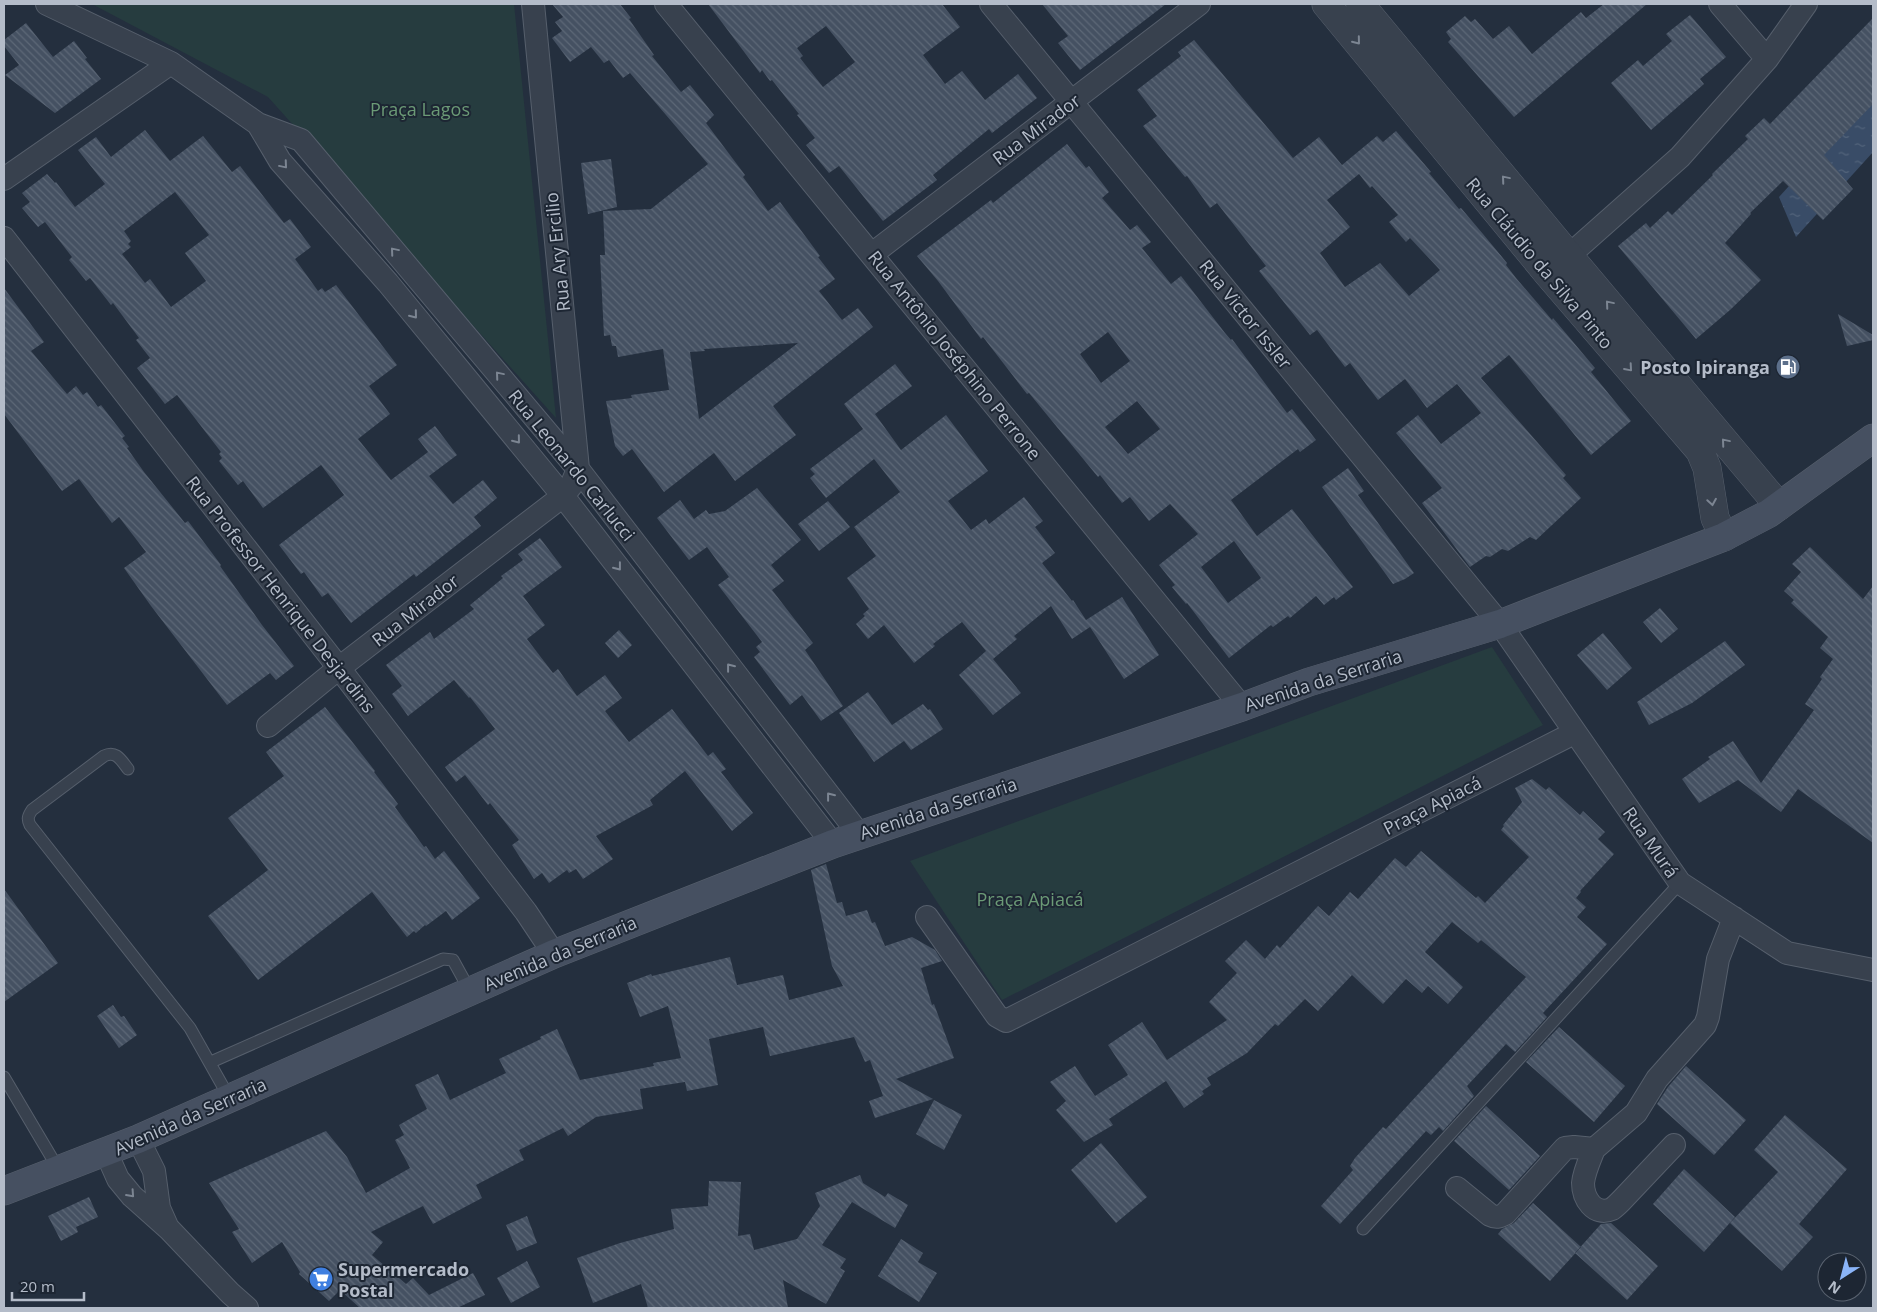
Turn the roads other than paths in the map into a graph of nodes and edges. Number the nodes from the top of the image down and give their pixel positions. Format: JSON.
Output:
{"nodes":[{"id":1,"x":47,"y":4,"type":"edge"},
{"id":2,"x":533,"y":4,"type":"edge"},
{"id":3,"x":666,"y":4,"type":"edge"},
{"id":4,"x":991,"y":4,"type":"edge"},
{"id":5,"x":1199,"y":4,"type":"edge"},
{"id":6,"x":1326,"y":4,"type":"edge"},
{"id":7,"x":1360,"y":4,"type":"edge"},
{"id":8,"x":1720,"y":4,"type":"edge"},
{"id":9,"x":1806,"y":4,"type":"edge"},
{"id":10,"x":1767,"y":59,"type":"junction"},
{"id":11,"x":171,"y":63,"type":"junction"},
{"id":12,"x":1434,"y":93,"type":"junction"},
{"id":13,"x":1072,"y":102,"type":"junction"},
{"id":14,"x":1414,"y":111,"type":"junction"},
{"id":15,"x":258,"y":124,"type":"junction"},
{"id":16,"x":4,"y":179,"type":"edge"},
{"id":17,"x":4,"y":238,"type":"edge"},
{"id":18,"x":872,"y":254,"type":"junction"},
{"id":19,"x":1569,"y":256,"type":"junction"},
{"id":20,"x":1548,"y":274,"type":"junction"},
{"id":21,"x":1873,"y":438,"type":"edge"},
{"id":22,"x":578,"y":469,"type":"junction"},
{"id":23,"x":563,"y":496,"type":"junction"},
{"id":24,"x":1779,"y":506,"type":"junction"},
{"id":25,"x":1724,"y":537,"type":"junction"},
{"id":26,"x":1500,"y":624,"type":"junction"},
{"id":27,"x":339,"y":668,"type":"junction"},
{"id":28,"x":1242,"y":707,"type":"junction"},
{"id":29,"x":268,"y":726,"type":"dead end"},
{"id":30,"x":1574,"y":733,"type":"junction"},
{"id":31,"x":128,"y":769,"type":"dead end"},
{"id":32,"x":859,"y":834,"type":"junction"},
{"id":33,"x":834,"y":844,"type":"junction"},
{"id":34,"x":1680,"y":883,"type":"junction"},
{"id":35,"x":927,"y":917,"type":"dead end"},
{"id":36,"x":1734,"y":918,"type":"junction"},
{"id":37,"x":554,"y":954,"type":"junction"},
{"id":38,"x":1873,"y":970,"type":"edge"},
{"id":39,"x":470,"y":990,"type":"junction"},
{"id":40,"x":211,"y":1062,"type":"junction"},
{"id":41,"x":4,"y":1077,"type":"edge"},
{"id":42,"x":230,"y":1099,"type":"junction"},
{"id":43,"x":138,"y":1139,"type":"junction"},
{"id":44,"x":1674,"y":1145,"type":"dead end"},
{"id":45,"x":1594,"y":1149,"type":"junction"},
{"id":46,"x":106,"y":1152,"type":"junction"},
{"id":47,"x":59,"y":1170,"type":"junction"},
{"id":48,"x":1457,"y":1188,"type":"dead end"},
{"id":49,"x":4,"y":1191,"type":"edge"},
{"id":50,"x":169,"y":1229,"type":"junction"},
{"id":51,"x":1363,"y":1229,"type":"dead end"},
{"id":52,"x":247,"y":1308,"type":"edge"}],
"edges":[{"from":1,"to":11,"type":"street","name":"Rua Leonardo Carlucci"},
{"from":2,"to":22,"type":"street","name":"Rua Ary Ercilio"},
{"from":3,"to":18,"type":"street","name":"Rua Antônio Joséphino Perrone"},
{"from":4,"to":13,"type":"street","name":"Rua Victor Issler"},
{"from":5,"to":13,"type":"street","name":"Rua Mirador"},
{"from":6,"to":14,"type":"street","name":"Rua Cláudio da Silva Pinto","one_way":true},
{"from":7,"to":12,"type":"street","name":"Rua Cláudio da Silva Pinto"},
{"from":8,"to":10,"type":"street"},
{"from":9,"to":10,"type":"street"},
{"from":10,"to":19,"type":"street"},
{"from":11,"to":15,"type":"street","name":"Rua Leonardo Carlucci"},
{"from":11,"to":16,"type":"street"},
{"from":12,"to":14,"type":"street"},
{"from":19,"to":12,"type":"street","name":"Rua Cláudio da Silva Pinto","one_way":true},
{"from":13,"to":18,"type":"street","name":"Rua Mirador"},
{"from":13,"to":26,"type":"street","name":"Rua Victor Issler"},
{"from":14,"to":20,"type":"street","name":"Rua Cláudio da Silva Pinto"},
{"from":22,"to":15,"type":"street","name":"Rua Leonardo Carlucci","one_way":true},
{"from":15,"to":23,"type":"street","name":"Rua Leonardo Carlucci","one_way":true},
{"from":17,"to":27,"type":"street","name":"Rua Professor Henrique Desjardins"},
{"from":18,"to":28,"type":"street","name":"Rua Antônio Joséphino Perrone"},
{"from":19,"to":20,"type":"street"},
{"from":24,"to":19,"type":"street","name":"Rua Cláudio da Silva Pinto","one_way":true},
{"from":20,"to":25,"type":"street","name":"Rua Cláudio da Silva Pinto","one_way":true},
{"from":21,"to":24,"type":"main road","name":"Avenida da Serraria"},
{"from":22,"to":23,"type":"street"},
{"from":32,"to":22,"type":"street","name":"Rua Leonardo Carlucci","one_way":true},
{"from":23,"to":27,"type":"street","name":"Rua Mirador"},
{"from":23,"to":33,"type":"street","name":"Rua Leonardo Carlucci","one_way":true},
{"from":24,"to":25,"type":"main road","name":"Avenida da Serraria"},
{"from":25,"to":26,"type":"main road","name":"Avenida da Serraria"},
{"from":26,"to":28,"type":"main road","name":"Avenida da Serraria"},
{"from":26,"to":30,"type":"street","name":"Rua Murá"},
{"from":27,"to":29,"type":"street","name":"Rua Mirador"},
{"from":27,"to":37,"type":"street","name":"Rua Professor Henrique Desjardins"},
{"from":28,"to":32,"type":"main road","name":"Avenida da Serraria"},
{"from":30,"to":34,"type":"street","name":"Rua Murá"},
{"from":30,"to":35,"type":"street","name":"Praça Apiacá"},
{"from":31,"to":40,"type":"lane"},
{"from":32,"to":33,"type":"main road","name":"Avenida da Serraria"},
{"from":33,"to":37,"type":"main road","name":"Avenida da Serraria"},
{"from":34,"to":36,"type":"street","name":"Rua Murá"},
{"from":34,"to":51,"type":"lane"},
{"from":36,"to":38,"type":"street","name":"Rua Murá"},
{"from":36,"to":45,"type":"street"},
{"from":37,"to":39,"type":"main road","name":"Avenida da Serraria"},
{"from":39,"to":40,"type":"lane"},
{"from":39,"to":42,"type":"main road","name":"Avenida da Serraria"},
{"from":40,"to":42,"type":"lane"},
{"from":41,"to":47,"type":"lane"},
{"from":42,"to":43,"type":"main road","name":"Avenida da Serraria"},
{"from":43,"to":46,"type":"main road","name":"Avenida da Serraria"},
{"from":43,"to":50,"type":"street"},
{"from":44,"to":45,"type":"street"},
{"from":45,"to":48,"type":"street"},
{"from":46,"to":47,"type":"main road","name":"Avenida da Serraria"},
{"from":46,"to":50,"type":"street","one_way":true},
{"from":47,"to":49,"type":"main road","name":"Avenida da Serraria"},
{"from":50,"to":52,"type":"street"}]}
